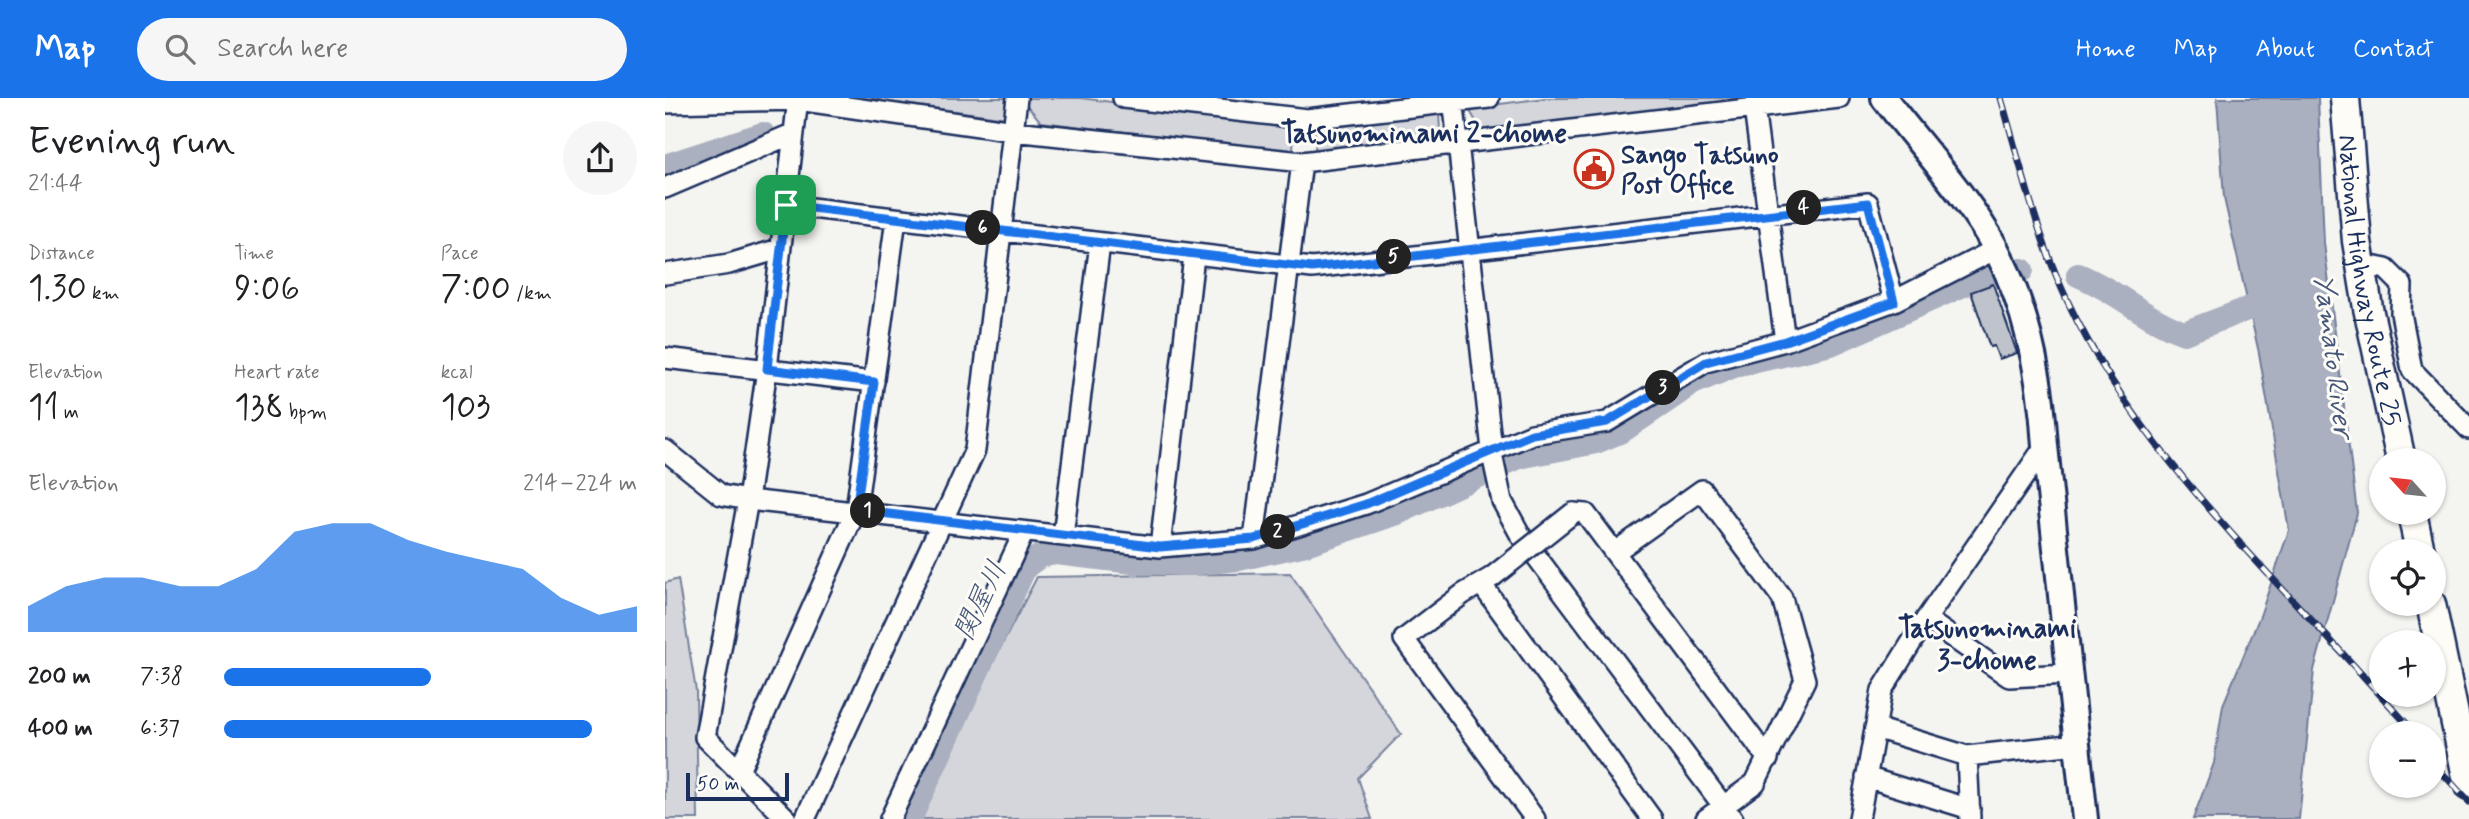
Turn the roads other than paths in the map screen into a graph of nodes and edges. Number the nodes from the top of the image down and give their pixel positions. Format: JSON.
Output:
{"nodes":[{"id":1,"x":1017,"y":98,"type":"edge"},
{"id":2,"x":1122,"y":98,"type":"edge"},
{"id":3,"x":1489,"y":98,"type":"edge"},
{"id":4,"x":1839,"y":98,"type":"edge"},
{"id":5,"x":1884,"y":98,"type":"edge"},
{"id":6,"x":2345,"y":98,"type":"edge"},
{"id":7,"x":799,"y":99,"type":"edge"},
{"id":8,"x":1164,"y":100,"type":"edge"},
{"id":9,"x":1453,"y":101,"type":"edge"},
{"id":10,"x":665,"y":103,"type":"edge"},
{"id":11,"x":1259,"y":106,"type":"edge"},
{"id":12,"x":1357,"y":106,"type":"edge"},
{"id":13,"x":1754,"y":108,"type":"junction"},
{"id":14,"x":1014,"y":131,"type":"junction"},
{"id":15,"x":794,"y":133,"type":"junction"},
{"id":16,"x":1456,"y":144,"type":"junction"},
{"id":17,"x":1302,"y":162,"type":"junction"},
{"id":18,"x":665,"y":188,"type":"edge"},
{"id":19,"x":786,"y":205,"type":"junction"},
{"id":20,"x":1769,"y":212,"type":"junction"},
{"id":21,"x":896,"y":219,"type":"junction"},
{"id":22,"x":1003,"y":230,"type":"junction"},
{"id":23,"x":1100,"y":243,"type":"junction"},
{"id":24,"x":1469,"y":248,"type":"junction"},
{"id":25,"x":779,"y":249,"type":"junction"},
{"id":26,"x":1194,"y":256,"type":"junction"},
{"id":27,"x":2003,"y":263,"type":"junction"},
{"id":28,"x":2361,"y":264,"type":"junction"},
{"id":29,"x":1288,"y":266,"type":"junction"},
{"id":30,"x":665,"y":274,"type":"edge"},
{"id":31,"x":1894,"y":302,"type":"junction"},
{"id":32,"x":1785,"y":341,"type":"junction"},
{"id":33,"x":665,"y":358,"type":"edge"},
{"id":34,"x":767,"y":369,"type":"junction"},
{"id":35,"x":874,"y":382,"type":"junction"},
{"id":36,"x":2469,"y":429,"type":"edge"},
{"id":37,"x":2045,"y":446,"type":"junction"},
{"id":38,"x":2399,"y":448,"type":"edge"},
{"id":39,"x":665,"y":450,"type":"edge"},
{"id":40,"x":1494,"y":462,"type":"junction"},
{"id":41,"x":748,"y":500,"type":"junction"},
{"id":42,"x":856,"y":510,"type":"junction"},
{"id":43,"x":941,"y":520,"type":"junction"},
{"id":44,"x":1024,"y":532,"type":"junction"},
{"id":45,"x":1063,"y":536,"type":"junction"},
{"id":46,"x":1254,"y":539,"type":"junction"},
{"id":47,"x":1160,"y":547,"type":"junction"},
{"id":48,"x":1615,"y":552,"type":"junction"},
{"id":49,"x":1487,"y":581,"type":"junction"},
{"id":50,"x":2435,"y":616,"type":"edge"},
{"id":51,"x":1926,"y":619,"type":"junction"},
{"id":52,"x":2069,"y":674,"type":"junction"},
{"id":53,"x":2460,"y":699,"type":"edge"},
{"id":54,"x":1875,"y":728,"type":"junction"},
{"id":55,"x":2077,"y":744,"type":"junction"},
{"id":56,"x":1966,"y":756,"type":"junction"},
{"id":57,"x":1768,"y":759,"type":"junction"},
{"id":58,"x":739,"y":771,"type":"junction"},
{"id":59,"x":1866,"y":777,"type":"junction"},
{"id":60,"x":2469,"y":786,"type":"edge"},
{"id":61,"x":1729,"y":812,"type":"edge"},
{"id":62,"x":1970,"y":814,"type":"edge"},
{"id":63,"x":787,"y":819,"type":"edge"},
{"id":64,"x":805,"y":819,"type":"edge"},
{"id":65,"x":890,"y":819,"type":"edge"},
{"id":66,"x":1535,"y":819,"type":"edge"},
{"id":67,"x":1652,"y":819,"type":"edge"},
{"id":68,"x":1706,"y":819,"type":"edge"},
{"id":69,"x":1859,"y":819,"type":"edge"},
{"id":70,"x":2085,"y":819,"type":"edge"}],
"edges":[{"from":1,"to":14,"type":"street"},
{"from":2,"to":8,"type":"street"},
{"from":3,"to":9,"type":"street"},
{"from":4,"to":13,"type":"street"},
{"from":5,"to":27,"type":"main road"},
{"from":6,"to":28,"type":"highway","name":"National Highway Route 25"},
{"from":7,"to":10,"type":"street"},
{"from":7,"to":14,"type":"street"},
{"from":7,"to":15,"type":"street"},
{"from":8,"to":11,"type":"street"},
{"from":9,"to":12,"type":"street"},
{"from":9,"to":16,"type":"street"},
{"from":11,"to":12,"type":"street"},
{"from":13,"to":16,"type":"street"},
{"from":13,"to":20,"type":"street"},
{"from":14,"to":17,"type":"street"},
{"from":14,"to":22,"type":"street"},
{"from":15,"to":18,"type":"street"},
{"from":15,"to":19,"type":"street"},
{"from":16,"to":17,"type":"street"},
{"from":16,"to":24,"type":"street"},
{"from":17,"to":29,"type":"street"},
{"from":19,"to":21,"type":"street"},
{"from":19,"to":25,"type":"street"},
{"from":20,"to":24,"type":"street"},
{"from":20,"to":31,"type":"street"},
{"from":20,"to":32,"type":"street"},
{"from":21,"to":22,"type":"street"},
{"from":21,"to":35,"type":"street"},
{"from":22,"to":23,"type":"street"},
{"from":22,"to":43,"type":"street"},
{"from":23,"to":26,"type":"street"},
{"from":23,"to":45,"type":"street"},
{"from":24,"to":29,"type":"street"},
{"from":24,"to":40,"type":"street"},
{"from":25,"to":30,"type":"street"},
{"from":25,"to":34,"type":"street"},
{"from":26,"to":29,"type":"street"},
{"from":26,"to":47,"type":"street"},
{"from":27,"to":31,"type":"street"},
{"from":27,"to":37,"type":"main road"},
{"from":28,"to":36,"type":"street"},
{"from":28,"to":38,"type":"highway","name":"National Highway Route 25"},
{"from":29,"to":46,"type":"street"},
{"from":31,"to":32,"type":"street"},
{"from":32,"to":40,"type":"street"},
{"from":33,"to":34,"type":"street"},
{"from":34,"to":35,"type":"street"},
{"from":34,"to":41,"type":"street"},
{"from":35,"to":42,"type":"street"},
{"from":37,"to":51,"type":"street"},
{"from":37,"to":52,"type":"main road"},
{"from":39,"to":41,"type":"street"},
{"from":40,"to":46,"type":"street"},
{"from":40,"to":61,"type":"street"},
{"from":41,"to":42,"type":"street"},
{"from":41,"to":58,"type":"street"},
{"from":42,"to":43,"type":"street"},
{"from":42,"to":58,"type":"street"},
{"from":43,"to":44,"type":"street"},
{"from":43,"to":64,"type":"street"},
{"from":44,"to":45,"type":"street"},
{"from":44,"to":65,"type":"street"},
{"from":45,"to":47,"type":"street"},
{"from":46,"to":47,"type":"street"},
{"from":48,"to":49,"type":"street","bridge":true},
{"from":48,"to":57,"type":"street"},
{"from":48,"to":57,"type":"street"},
{"from":49,"to":66,"type":"street"},
{"from":49,"to":67,"type":"street"},
{"from":50,"to":53,"type":"highway"},
{"from":51,"to":52,"type":"street"},
{"from":51,"to":54,"type":"street"},
{"from":52,"to":55,"type":"main road"},
{"from":53,"to":60,"type":"highway"},
{"from":54,"to":56,"type":"street"},
{"from":54,"to":59,"type":"street"},
{"from":55,"to":56,"type":"street"},
{"from":55,"to":70,"type":"main road"},
{"from":56,"to":62,"type":"street"},
{"from":57,"to":61,"type":"street"},
{"from":58,"to":63,"type":"street"},
{"from":59,"to":62,"type":"street"},
{"from":59,"to":69,"type":"street"},
{"from":61,"to":68,"type":"street"}]}
